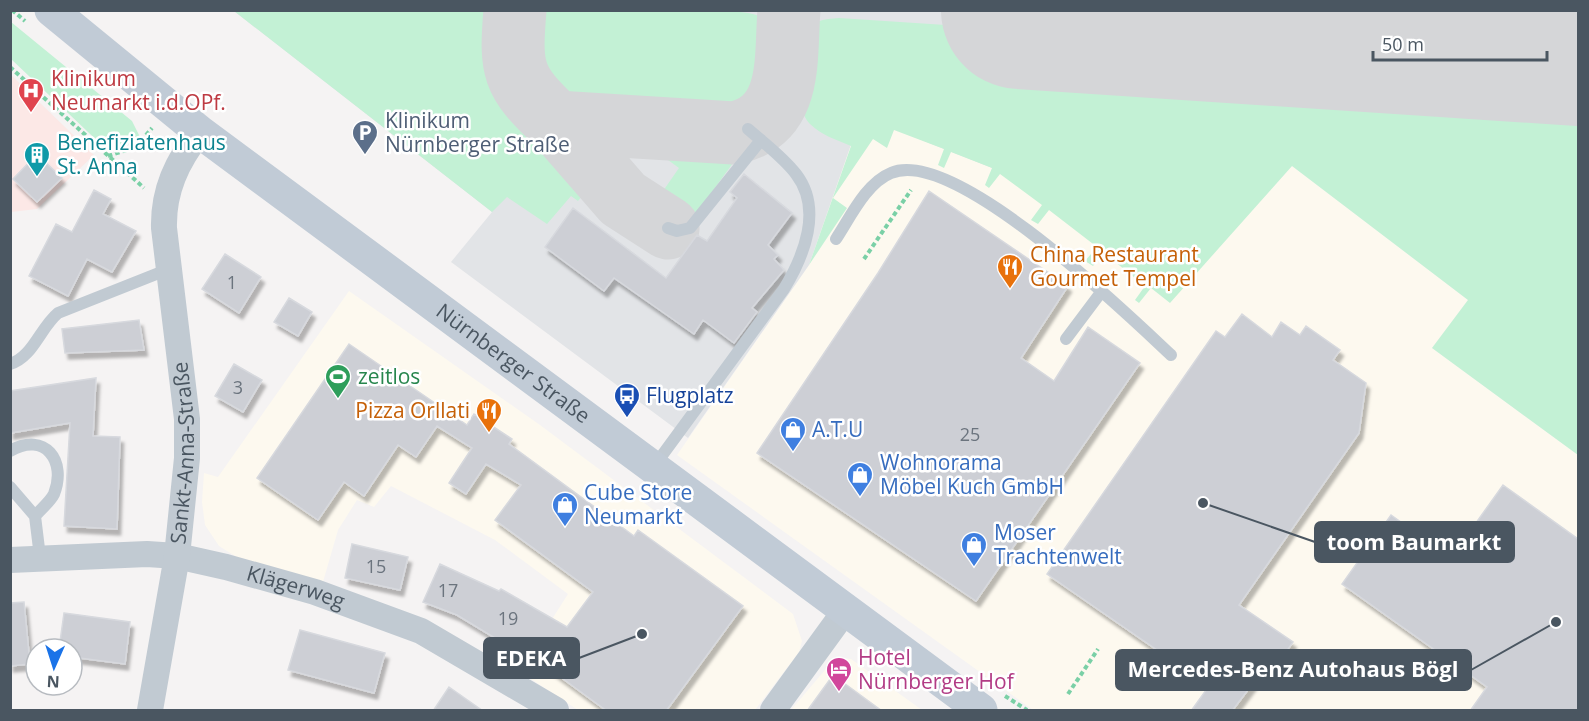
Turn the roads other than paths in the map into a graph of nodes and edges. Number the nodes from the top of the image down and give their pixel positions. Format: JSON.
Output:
{"nodes":[{"id":1,"x":51,"y":10,"type":"edge"},
{"id":2,"x":748,"y":129,"type":"dead end"},
{"id":3,"x":200,"y":132,"type":"junction"},
{"id":4,"x":760,"y":140,"type":"junction"},
{"id":5,"x":668,"y":228,"type":"dead end"},
{"id":6,"x":836,"y":239,"type":"dead end"},
{"id":7,"x":169,"y":269,"type":"junction"},
{"id":8,"x":1102,"y":291,"type":"junction"},
{"id":9,"x":1066,"y":339,"type":"dead end"},
{"id":10,"x":1171,"y":355,"type":"dead end"},
{"id":11,"x":10,"y":364,"type":"edge"},
{"id":12,"x":10,"y":451,"type":"edge"},
{"id":13,"x":652,"y":469,"type":"junction"},
{"id":14,"x":10,"y":487,"type":"edge"},
{"id":15,"x":35,"y":516,"type":"junction"},
{"id":16,"x":177,"y":556,"type":"junction"},
{"id":17,"x":40,"y":557,"type":"junction"},
{"id":18,"x":10,"y":560,"type":"edge"},
{"id":19,"x":845,"y":610,"type":"junction"},
{"id":20,"x":150,"y":711,"type":"edge"},
{"id":21,"x":556,"y":711,"type":"edge"},
{"id":22,"x":773,"y":711,"type":"edge"},
{"id":23,"x":981,"y":711,"type":"edge"}],
"edges":[{"from":1,"to":3,"type":"main road","name":"Nürnberger Straße"},
{"from":2,"to":4,"type":"lane"},
{"from":3,"to":7,"type":"street","name":"Sankt-Anna-Straße"},
{"from":3,"to":13,"type":"main road","name":"Nürnberger Straße"},
{"from":4,"to":5,"type":"lane"},
{"from":4,"to":13,"type":"lane"},
{"from":6,"to":8,"type":"lane"},
{"from":7,"to":11,"type":"lane"},
{"from":7,"to":16,"type":"street","name":"Sankt-Anna-Straße"},
{"from":8,"to":9,"type":"lane"},
{"from":8,"to":10,"type":"lane"},
{"from":12,"to":15,"type":"lane"},
{"from":13,"to":19,"type":"main road","name":"Nürnberger Straße"},
{"from":14,"to":15,"type":"lane"},
{"from":15,"to":17,"type":"lane"},
{"from":16,"to":17,"type":"street","name":"Klägerweg"},
{"from":16,"to":20,"type":"street","name":"Sankt-Anna-Straße"},
{"from":16,"to":21,"type":"street","name":"Klägerweg"},
{"from":17,"to":18,"type":"street","name":"Klägerweg"},
{"from":19,"to":22,"type":"street"},
{"from":19,"to":23,"type":"main road","name":"Nürnberger Straße"}]}
